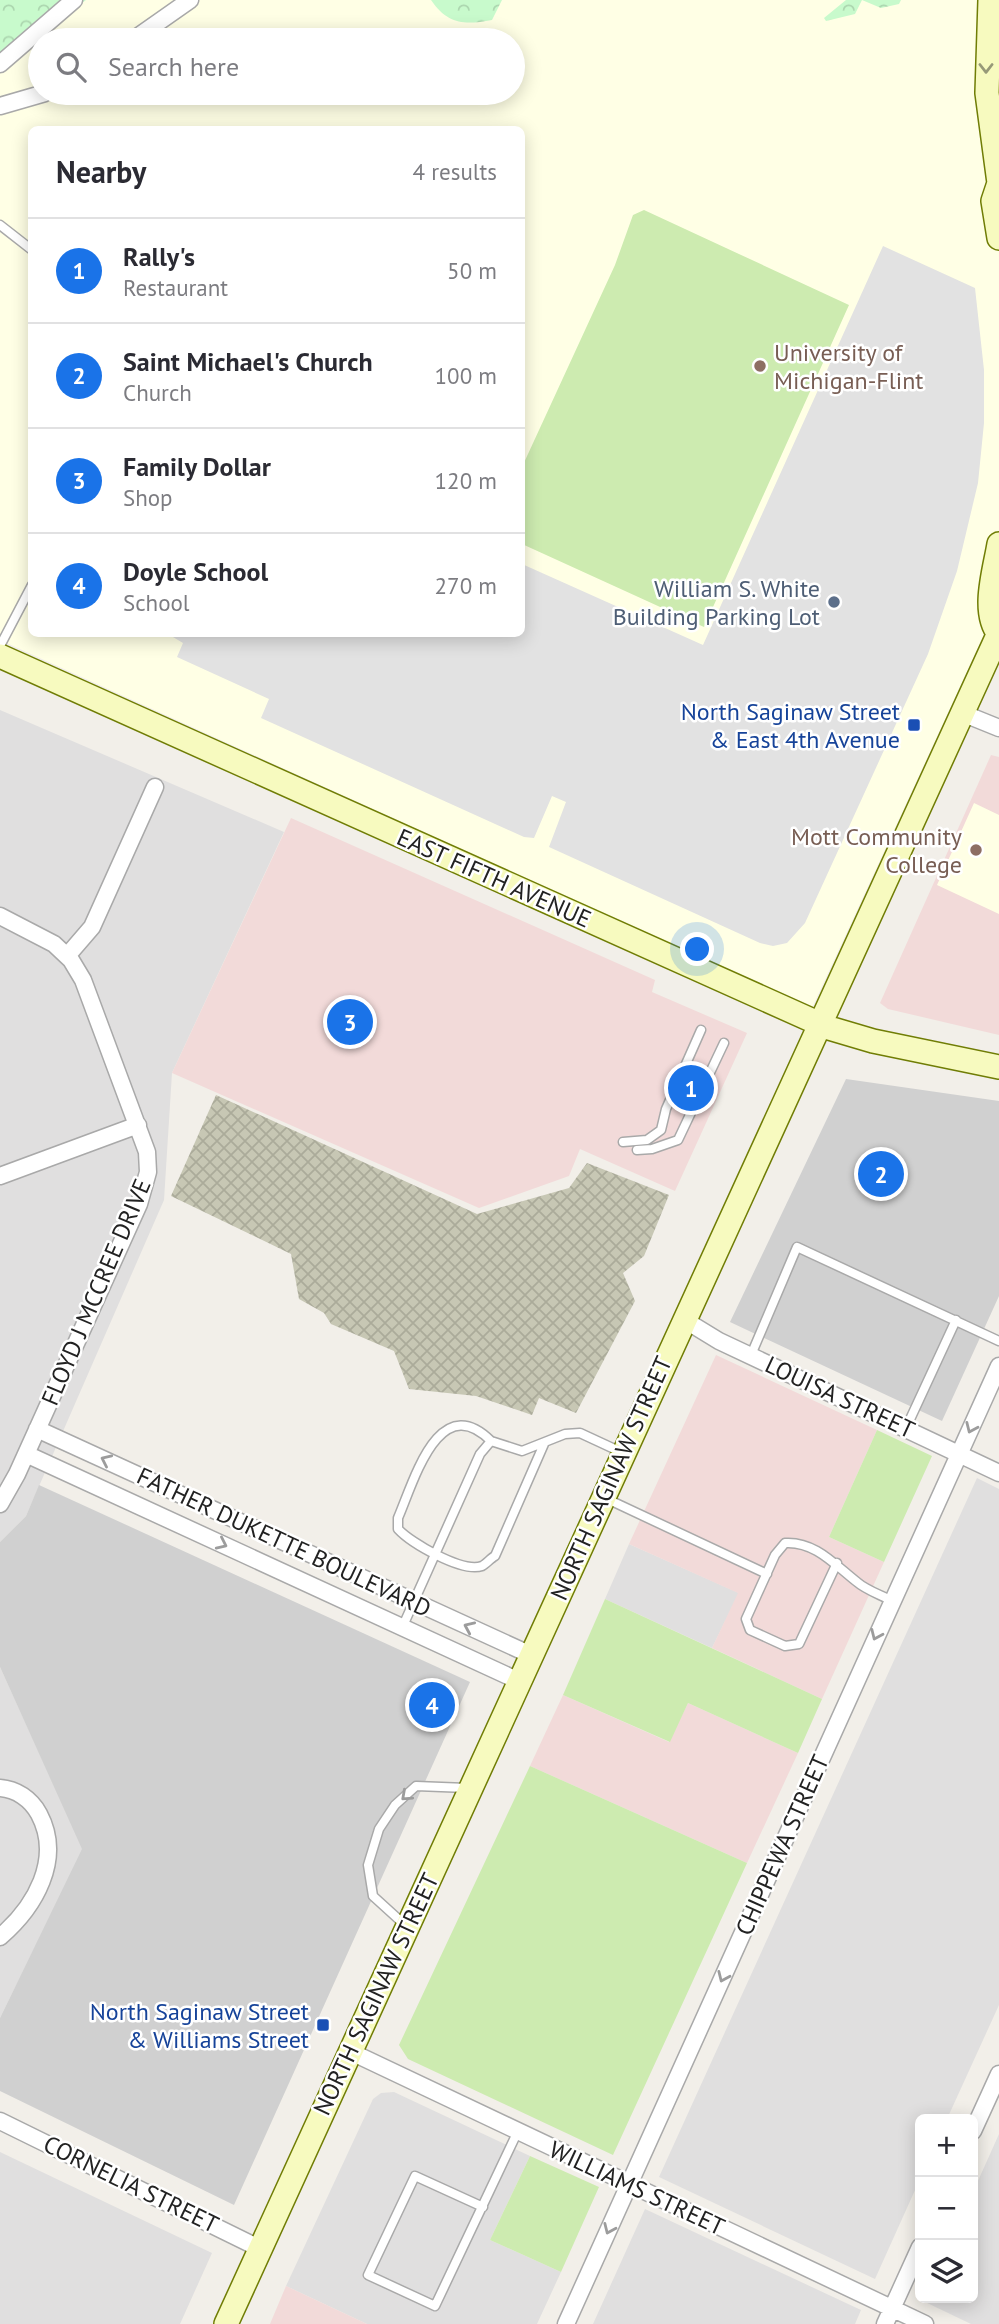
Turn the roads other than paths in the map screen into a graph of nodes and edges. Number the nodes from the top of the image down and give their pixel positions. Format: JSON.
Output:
{"nodes":[{"id":1,"x":74,"y":0,"type":"edge"},
{"id":2,"x":190,"y":0,"type":"edge"},
{"id":3,"x":990,"y":0,"type":"edge"},
{"id":4,"x":42,"y":28,"type":"edge"},
{"id":5,"x":150,"y":28,"type":"edge"},
{"id":6,"x":28,"y":40,"type":"edge"},
{"id":7,"x":0,"y":64,"type":"edge"},
{"id":8,"x":28,"y":98,"type":"edge"},
{"id":9,"x":0,"y":106,"type":"edge"},
{"id":10,"x":999,"y":183,"type":"edge"},
{"id":11,"x":0,"y":225,"type":"edge"},
{"id":12,"x":999,"y":238,"type":"edge"},
{"id":13,"x":28,"y":247,"type":"edge"},
{"id":14,"x":999,"y":544,"type":"edge"},
{"id":15,"x":28,"y":593,"type":"edge"},
{"id":16,"x":999,"y":634,"type":"edge"},
{"id":17,"x":0,"y":646,"type":"edge"},
{"id":18,"x":0,"y":656,"type":"edge"},
{"id":19,"x":961,"y":713,"type":"junction"},
{"id":20,"x":999,"y":728,"type":"edge"},
{"id":21,"x":155,"y":787,"type":"dead end"},
{"id":22,"x":0,"y":916,"type":"edge"},
{"id":23,"x":67,"y":956,"type":"junction"},
{"id":24,"x":820,"y":1024,"type":"junction"},
{"id":25,"x":701,"y":1030,"type":"dead end"},
{"id":26,"x":724,"y":1043,"type":"dead end"},
{"id":27,"x":999,"y":1067,"type":"edge"},
{"id":28,"x":138,"y":1125,"type":"junction"},
{"id":29,"x":623,"y":1142,"type":"dead end"},
{"id":30,"x":638,"y":1150,"type":"dead end"},
{"id":31,"x":0,"y":1176,"type":"edge"},
{"id":32,"x":683,"y":1319,"type":"junction"},
{"id":33,"x":956,"y":1320,"type":"junction"},
{"id":34,"x":999,"y":1341,"type":"edge"},
{"id":35,"x":751,"y":1355,"type":"junction"},
{"id":36,"x":999,"y":1366,"type":"edge"},
{"id":37,"x":906,"y":1428,"type":"junction"},
{"id":38,"x":37,"y":1429,"type":"junction"},
{"id":39,"x":492,"y":1441,"type":"junction"},
{"id":40,"x":544,"y":1444,"type":"junction"},
{"id":41,"x":623,"y":1453,"type":"junction"},
{"id":42,"x":26,"y":1454,"type":"junction"},
{"id":43,"x":960,"y":1455,"type":"junction"},
{"id":44,"x":999,"y":1473,"type":"edge"},
{"id":45,"x":148,"y":1479,"type":"junction"},
{"id":46,"x":603,"y":1497,"type":"junction"},
{"id":47,"x":0,"y":1504,"type":"edge"},
{"id":48,"x":136,"y":1505,"type":"junction"},
{"id":49,"x":207,"y":1506,"type":"junction"},
{"id":50,"x":196,"y":1532,"type":"junction"},
{"id":51,"x":436,"y":1553,"type":"junction"},
{"id":52,"x":837,"y":1563,"type":"junction"},
{"id":53,"x":766,"y":1574,"type":"junction"},
{"id":54,"x":892,"y":1601,"type":"junction"},
{"id":55,"x":414,"y":1602,"type":"junction"},
{"id":56,"x":402,"y":1628,"type":"junction"},
{"id":57,"x":531,"y":1655,"type":"junction"},
{"id":58,"x":519,"y":1681,"type":"junction"},
{"id":59,"x":0,"y":1788,"type":"edge"},
{"id":60,"x":470,"y":1788,"type":"junction"},
{"id":61,"x":406,"y":1927,"type":"junction"},
{"id":62,"x":0,"y":1937,"type":"edge"},
{"id":63,"x":349,"y":2051,"type":"junction"},
{"id":64,"x":999,"y":2074,"type":"edge"},
{"id":65,"x":978,"y":2120,"type":"edge"},
{"id":66,"x":0,"y":2121,"type":"edge"},
{"id":67,"x":517,"y":2133,"type":"junction"},
{"id":68,"x":629,"y":2184,"type":"junction"},
{"id":69,"x":483,"y":2207,"type":"junction"},
{"id":70,"x":261,"y":2249,"type":"junction"},
{"id":71,"x":915,"y":2258,"type":"edge"},
{"id":72,"x":889,"y":2316,"type":"edge"},
{"id":73,"x":226,"y":2324,"type":"edge"},
{"id":74,"x":566,"y":2324,"type":"edge"},
{"id":75,"x":925,"y":2324,"type":"edge"}],
"edges":[{"from":1,"to":4,"type":"street"},
{"from":2,"to":5,"type":"street"},
{"from":3,"to":10,"type":"main road","one_way":true},
{"from":6,"to":7,"type":"street"},
{"from":8,"to":9,"type":"street"},
{"from":10,"to":12,"type":"main road"},
{"from":11,"to":13,"type":"lane"},
{"from":14,"to":16,"type":"main road"},
{"from":15,"to":17,"type":"lane"},
{"from":16,"to":19,"type":"main road","name":"NORTH SAGINAW STREET"},
{"from":18,"to":24,"type":"main road","name":"EAST FIFTH AVENUE"},
{"from":19,"to":20,"type":"street"},
{"from":19,"to":24,"type":"main road","name":"NORTH SAGINAW STREET"},
{"from":21,"to":23,"type":"street"},
{"from":22,"to":23,"type":"street","name":"FLOYD J MCCREE DRIVE"},
{"from":23,"to":28,"type":"street","name":"FLOYD J MCCREE DRIVE"},
{"from":24,"to":27,"type":"main road","name":"EAST FIFTH AVENUE"},
{"from":24,"to":32,"type":"main road","name":"NORTH SAGINAW STREET"},
{"from":25,"to":29,"type":"lane"},
{"from":26,"to":30,"type":"lane"},
{"from":28,"to":31,"type":"street"},
{"from":28,"to":38,"type":"street","name":"FLOYD J MCCREE DRIVE"},
{"from":32,"to":35,"type":"street","name":"LOUISA STREET"},
{"from":32,"to":41,"type":"main road","name":"NORTH SAGINAW STREET"},
{"from":33,"to":34,"type":"lane"},
{"from":33,"to":35,"type":"lane"},
{"from":33,"to":37,"type":"lane"},
{"from":35,"to":37,"type":"street","name":"LOUISA STREET"},
{"from":36,"to":43,"type":"street","name":"CHIPPEWA STREET","one_way":true},
{"from":37,"to":43,"type":"street","name":"LOUISA STREET"},
{"from":38,"to":42,"type":"street","name":"FLOYD J MCCREE DRIVE"},
{"from":45,"to":38,"type":"street","name":"FATHER DUKETTE BOULEVARD","one_way":true},
{"from":39,"to":40,"type":"lane"},
{"from":39,"to":51,"type":"lane"},
{"from":39,"to":51,"type":"lane"},
{"from":40,"to":41,"type":"lane"},
{"from":40,"to":51,"type":"lane"},
{"from":41,"to":46,"type":"main road","name":"NORTH SAGINAW STREET"},
{"from":42,"to":47,"type":"street","name":"FLOYD J MCCREE DRIVE"},
{"from":42,"to":48,"type":"street","name":"FATHER DUKETTE BOULEVARD"},
{"from":43,"to":44,"type":"street","name":"LOUISA STREET"},
{"from":43,"to":54,"type":"street","name":"CHIPPEWA STREET"},
{"from":45,"to":48,"type":"street"},
{"from":45,"to":49,"type":"street","name":"FATHER DUKETTE BOULEVARD"},
{"from":46,"to":53,"type":"lane"},
{"from":46,"to":57,"type":"main road","name":"NORTH SAGINAW STREET"},
{"from":48,"to":50,"type":"street","name":"FATHER DUKETTE BOULEVARD"},
{"from":49,"to":50,"type":"street"},
{"from":49,"to":55,"type":"street","name":"FATHER DUKETTE BOULEVARD"},
{"from":50,"to":56,"type":"street","name":"FATHER DUKETTE BOULEVARD","one_way":true},
{"from":51,"to":55,"type":"lane"},
{"from":52,"to":53,"type":"lane"},
{"from":52,"to":53,"type":"lane"},
{"from":52,"to":54,"type":"lane"},
{"from":54,"to":68,"type":"street","name":"CHIPPEWA STREET","one_way":true},
{"from":55,"to":56,"type":"lane"},
{"from":57,"to":55,"type":"street","name":"FATHER DUKETTE BOULEVARD","one_way":true},
{"from":56,"to":58,"type":"street","name":"FATHER DUKETTE BOULEVARD"},
{"from":57,"to":58,"type":"main road","name":"NORTH SAGINAW STREET"},
{"from":58,"to":60,"type":"main road","name":"NORTH SAGINAW STREET"},
{"from":59,"to":62,"type":"street"},
{"from":60,"to":61,"type":"main road","name":"NORTH SAGINAW STREET"},
{"from":60,"to":61,"type":"lane","one_way":true},
{"from":61,"to":63,"type":"main road","name":"NORTH SAGINAW STREET"},
{"from":63,"to":67,"type":"street","name":"WILLIAMS STREET"},
{"from":63,"to":70,"type":"main road","name":"NORTH SAGINAW STREET"},
{"from":64,"to":65,"type":"street"},
{"from":66,"to":70,"type":"street","name":"CORNELIA STREET"},
{"from":67,"to":68,"type":"street","name":"WILLIAMS STREET"},
{"from":67,"to":69,"type":"lane"},
{"from":68,"to":72,"type":"street","name":"WILLIAMS STREET"},
{"from":68,"to":74,"type":"street","name":"CHIPPEWA STREET","one_way":true},
{"from":69,"to":69,"type":"lane"},
{"from":70,"to":73,"type":"main road","name":"NORTH SAGINAW STREET"},
{"from":71,"to":72,"type":"street"},
{"from":72,"to":75,"type":"street","name":"WILLIAMS STREET"}]}
